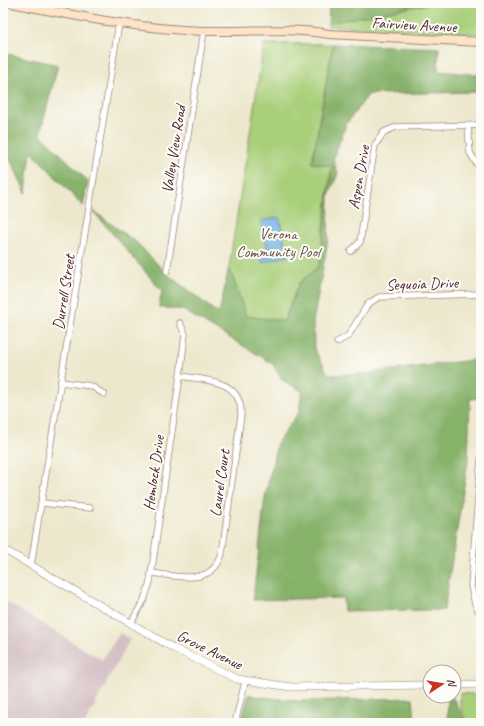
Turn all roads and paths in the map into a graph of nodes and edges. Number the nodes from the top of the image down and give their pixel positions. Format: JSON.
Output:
{"nodes":[{"id":1,"x":15,"y":3,"type":"edge"},
{"id":2,"x":119,"y":23,"type":"junction"},
{"id":3,"x":204,"y":31,"type":"junction"},
{"id":4,"x":481,"y":42,"type":"edge"},
{"id":5,"x":481,"y":125,"type":"edge"},
{"id":6,"x":468,"y":126,"type":"junction"},
{"id":7,"x":481,"y":170,"type":"edge"},
{"id":8,"x":351,"y":251,"type":"dead end"},
{"id":9,"x":167,"y":271,"type":"dead end"},
{"id":10,"x":481,"y":294,"type":"edge"},
{"id":11,"x":180,"y":323,"type":"dead end"},
{"id":12,"x":336,"y":342,"type":"dead end"},
{"id":13,"x":180,"y":376,"type":"junction"},
{"id":14,"x":61,"y":382,"type":"junction"},
{"id":15,"x":104,"y":394,"type":"dead end"},
{"id":16,"x":481,"y":459,"type":"edge"},
{"id":17,"x":42,"y":503,"type":"junction"},
{"id":18,"x":90,"y":508,"type":"dead end"},
{"id":19,"x":3,"y":549,"type":"edge"},
{"id":20,"x":31,"y":565,"type":"junction"},
{"id":21,"x":151,"y":573,"type":"junction"},
{"id":22,"x":481,"y":616,"type":"edge"},
{"id":23,"x":131,"y":623,"type":"junction"},
{"id":24,"x":245,"y":682,"type":"junction"},
{"id":25,"x":481,"y":684,"type":"edge"},
{"id":26,"x":422,"y":685,"type":"edge"},
{"id":27,"x":462,"y":685,"type":"edge"},
{"id":28,"x":235,"y":723,"type":"edge"}],
"edges":[{"from":1,"to":2,"type":"main road","name":"Fairview Avenue"},
{"from":2,"to":3,"type":"main road","name":"Fairview Avenue"},
{"from":2,"to":14,"type":"street","name":"Durrell Street"},
{"from":3,"to":4,"type":"main road","name":"Fairview Avenue"},
{"from":3,"to":9,"type":"street","name":"Valley View Road"},
{"from":5,"to":6,"type":"street","name":"Aspen Drive"},
{"from":6,"to":7,"type":"street"},
{"from":6,"to":8,"type":"street","name":"Aspen Drive"},
{"from":10,"to":12,"type":"street","name":"Sequoia Drive"},
{"from":11,"to":13,"type":"street","name":"Hemlock Drive"},
{"from":13,"to":21,"type":"street","name":"Hemlock Drive"},
{"from":13,"to":21,"type":"street","name":"Laurel Court"},
{"from":14,"to":15,"type":"street"},
{"from":14,"to":17,"type":"street","name":"Durrell Street"},
{"from":16,"to":22,"type":"street"},
{"from":17,"to":18,"type":"street"},
{"from":17,"to":20,"type":"street","name":"Durrell Street"},
{"from":19,"to":20,"type":"street","name":"Grove Avenue"},
{"from":20,"to":23,"type":"street","name":"Grove Avenue"},
{"from":21,"to":23,"type":"street","name":"Hemlock Drive"},
{"from":23,"to":24,"type":"street","name":"Grove Avenue"},
{"from":24,"to":26,"type":"street","name":"Grove Avenue"},
{"from":24,"to":28,"type":"street"},
{"from":25,"to":27,"type":"street"}]}
